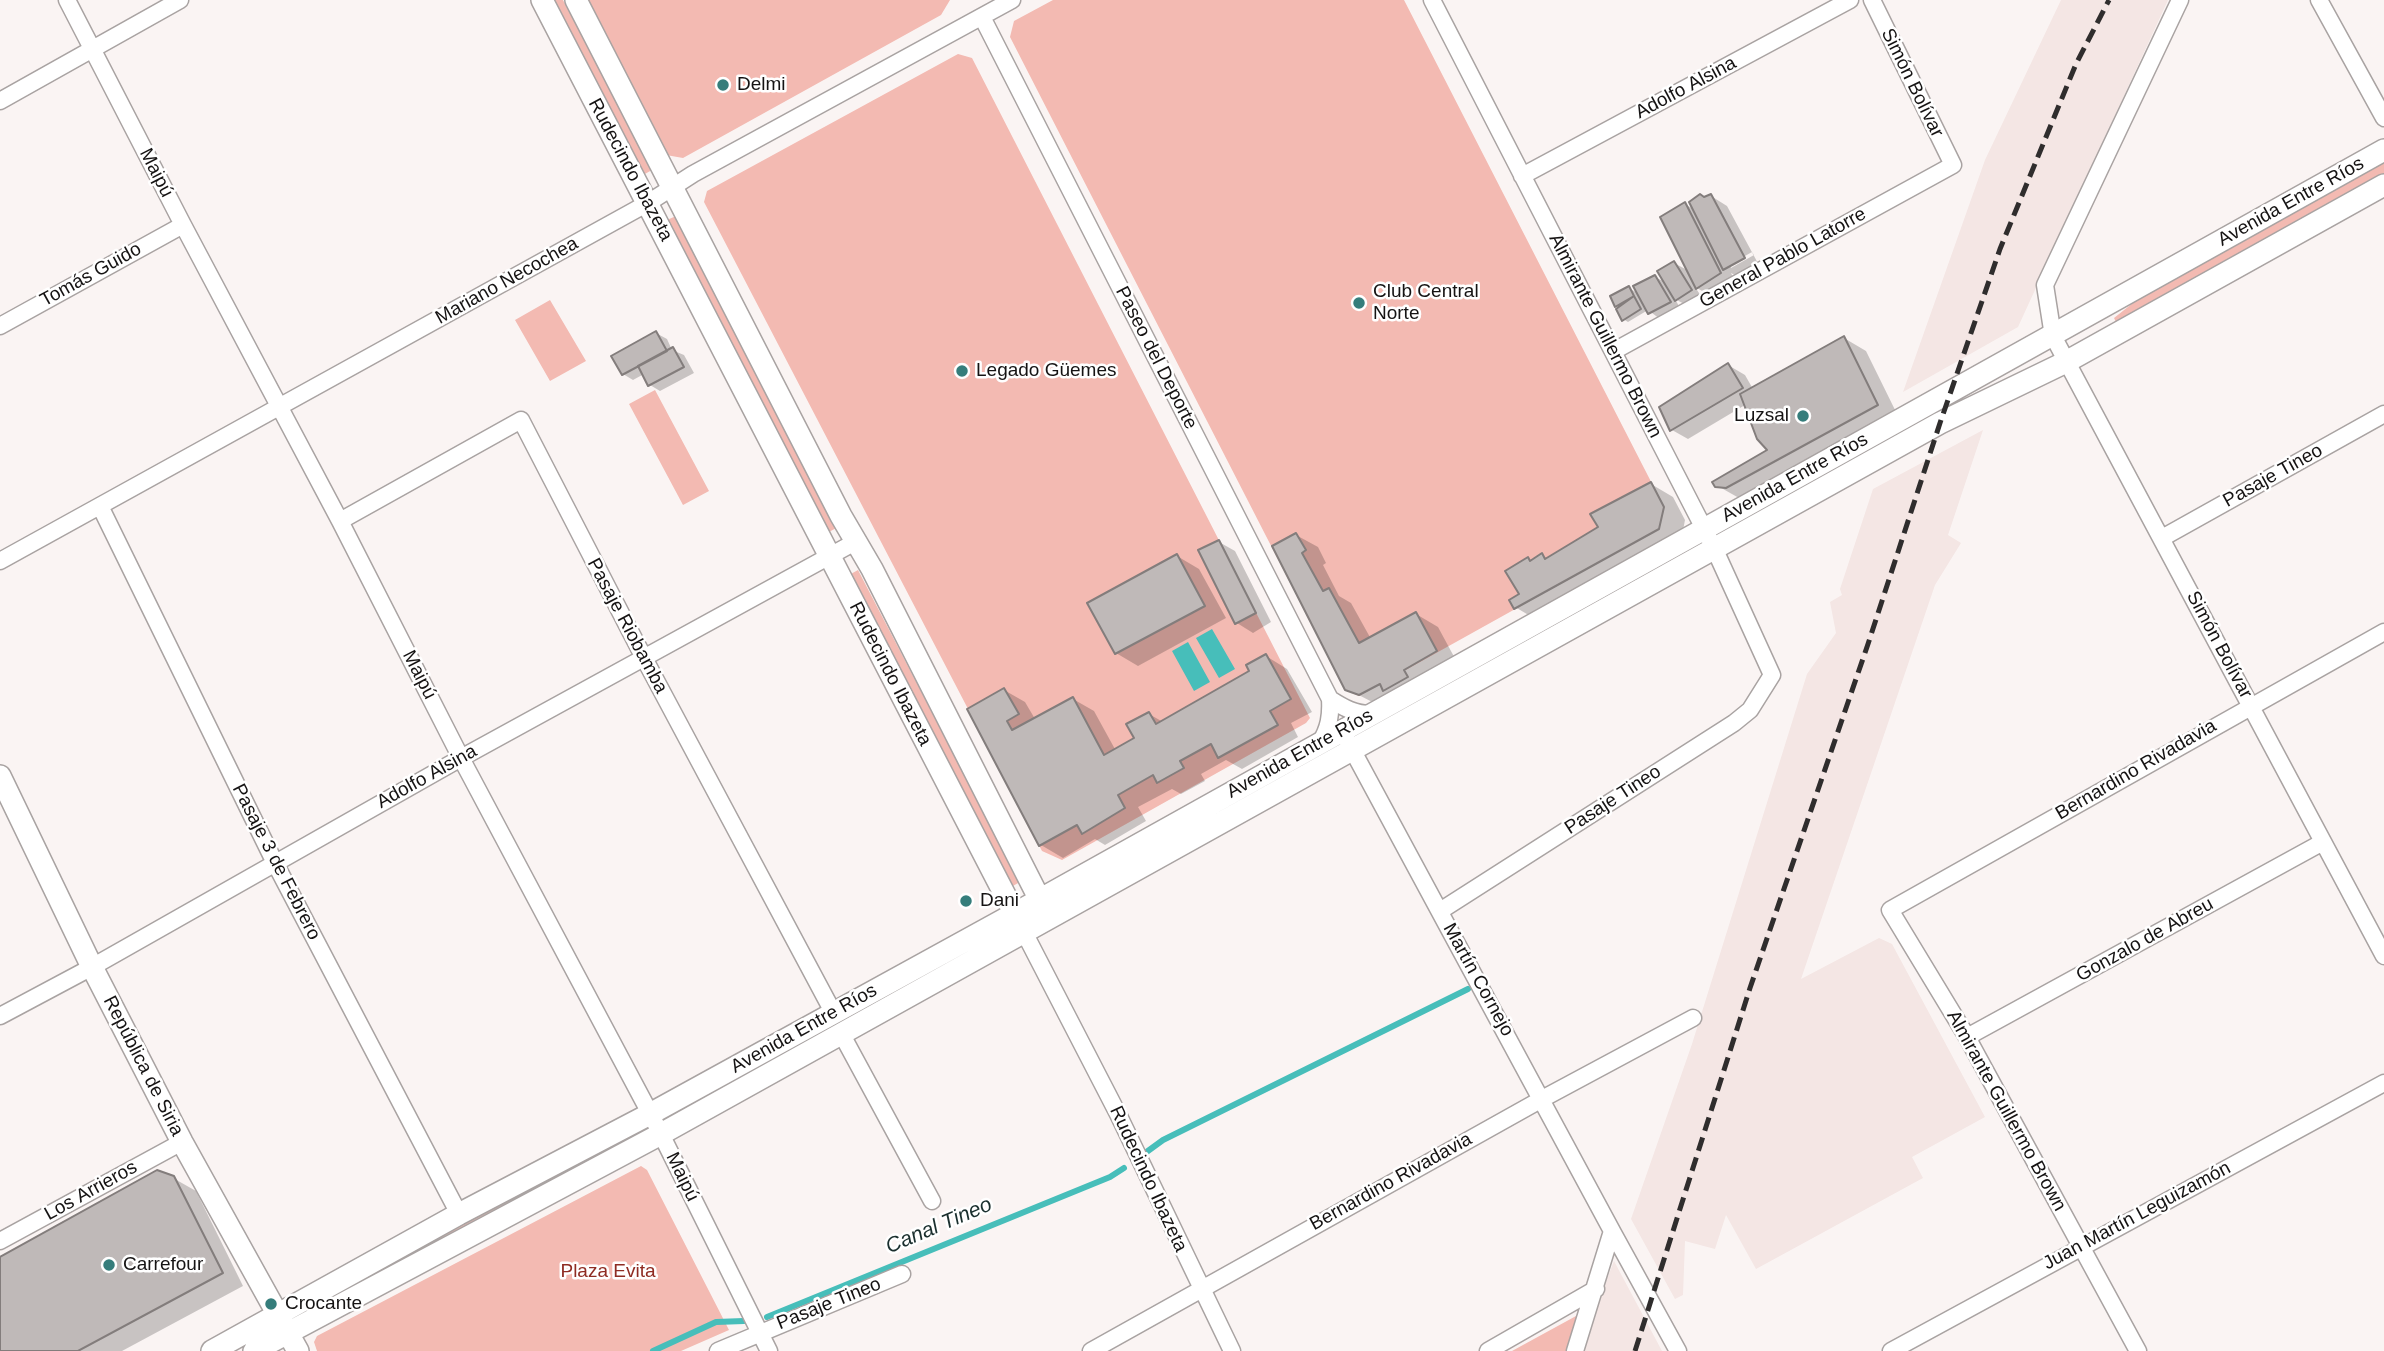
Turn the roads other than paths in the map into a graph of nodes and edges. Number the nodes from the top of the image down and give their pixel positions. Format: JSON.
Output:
{"nodes":[{"id":1,"x":67,"y":0,"type":"edge"},
{"id":2,"x":180,"y":0,"type":"edge"},
{"id":3,"x":542,"y":0,"type":"edge"},
{"id":4,"x":576,"y":0,"type":"edge"},
{"id":5,"x":1013,"y":0,"type":"edge"},
{"id":6,"x":1432,"y":0,"type":"edge"},
{"id":7,"x":1850,"y":0,"type":"edge"},
{"id":8,"x":1871,"y":0,"type":"edge"},
{"id":9,"x":2180,"y":0,"type":"edge"},
{"id":10,"x":2319,"y":0,"type":"edge"},
{"id":11,"x":982,"y":17,"type":"junction"},
{"id":12,"x":92,"y":48,"type":"junction"},
{"id":13,"x":0,"y":101,"type":"edge"},
{"id":14,"x":2384,"y":118,"type":"edge"},
{"id":15,"x":2384,"y":150,"type":"edge"},
{"id":16,"x":1953,"y":165,"type":"joint"},
{"id":17,"x":1522,"y":176,"type":"junction"},
{"id":18,"x":2384,"y":185,"type":"edge"},
{"id":19,"x":672,"y":187,"type":"junction"},
{"id":20,"x":648,"y":203,"type":"junction"},
{"id":21,"x":183,"y":225,"type":"junction"},
{"id":22,"x":0,"y":326,"type":"edge"},
{"id":23,"x":2053,"y":336,"type":"junction"},
{"id":24,"x":1614,"y":351,"type":"junction"},
{"id":25,"x":2066,"y":362,"type":"junction"},
{"id":26,"x":280,"y":407,"type":"junction"},
{"id":27,"x":2384,"y":414,"type":"edge"},
{"id":28,"x":1905,"y":417,"type":"junction"},
{"id":29,"x":1916,"y":436,"type":"junction"},
{"id":30,"x":100,"y":506,"type":"junction"},
{"id":31,"x":340,"y":521,"type":"junction"},
{"id":32,"x":1704,"y":528,"type":"junction"},
{"id":33,"x":2162,"y":538,"type":"junction"},
{"id":34,"x":857,"y":541,"type":"junction"},
{"id":35,"x":1715,"y":550,"type":"junction"},
{"id":36,"x":830,"y":556,"type":"junction"},
{"id":37,"x":0,"y":561,"type":"edge"},
{"id":38,"x":2384,"y":632,"type":"edge"},
{"id":39,"x":643,"y":657,"type":"junction"},
{"id":40,"x":1772,"y":675,"type":"joint"},
{"id":41,"x":1330,"y":699,"type":"junction"},
{"id":42,"x":2250,"y":705,"type":"junction"},
{"id":43,"x":1371,"y":714,"type":"junction"},
{"id":44,"x":1347,"y":740,"type":"junction"},
{"id":45,"x":1320,"y":743,"type":"junction"},
{"id":46,"x":460,"y":758,"type":"junction"},
{"id":47,"x":3,"y":790,"type":"edge"},
{"id":48,"x":2323,"y":842,"type":"junction"},
{"id":49,"x":275,"y":863,"type":"junction"},
{"id":50,"x":1045,"y":909,"type":"junction"},
{"id":51,"x":1890,"y":909,"type":"joint"},
{"id":52,"x":1440,"y":911,"type":"junction"},
{"id":53,"x":1019,"y":923,"type":"junction"},
{"id":54,"x":2384,"y":956,"type":"edge"},
{"id":55,"x":92,"y":967,"type":"junction"},
{"id":56,"x":833,"y":1013,"type":"junction"},
{"id":57,"x":0,"y":1016,"type":"edge"},
{"id":58,"x":1693,"y":1018,"type":"dead end"},
{"id":59,"x":841,"y":1033,"type":"junction"},
{"id":60,"x":1966,"y":1037,"type":"junction"},
{"id":61,"x":2384,"y":1083,"type":"edge"},
{"id":62,"x":1542,"y":1099,"type":"junction"},
{"id":63,"x":650,"y":1114,"type":"junction"},
{"id":64,"x":662,"y":1134,"type":"junction"},
{"id":65,"x":182,"y":1142,"type":"junction"},
{"id":66,"x":932,"y":1201,"type":"dead end"},
{"id":67,"x":459,"y":1214,"type":"junction"},
{"id":68,"x":1612,"y":1231,"type":"junction"},
{"id":69,"x":0,"y":1241,"type":"edge"},
{"id":70,"x":2081,"y":1246,"type":"junction"},
{"id":71,"x":902,"y":1274,"type":"dead end"},
{"id":72,"x":1200,"y":1289,"type":"junction"},
{"id":73,"x":1596,"y":1289,"type":"junction"},
{"id":74,"x":288,"y":1333,"type":"edge"},
{"id":75,"x":759,"y":1333,"type":"junction"},
{"id":76,"x":212,"y":1351,"type":"edge"},
{"id":77,"x":254,"y":1351,"type":"edge"},
{"id":78,"x":718,"y":1351,"type":"edge"},
{"id":79,"x":769,"y":1351,"type":"edge"},
{"id":80,"x":1091,"y":1351,"type":"edge"},
{"id":81,"x":1232,"y":1351,"type":"edge"},
{"id":82,"x":1488,"y":1351,"type":"edge"},
{"id":83,"x":1574,"y":1351,"type":"edge"},
{"id":84,"x":1678,"y":1351,"type":"edge"},
{"id":85,"x":1891,"y":1351,"type":"edge"},
{"id":86,"x":2138,"y":1351,"type":"edge"}],
"edges":[{"from":1,"to":12,"type":"street","name":"Maipú"},
{"from":2,"to":12,"type":"street"},
{"from":3,"to":20,"type":"main road","name":"Rudecindo Ibazeta"},
{"from":4,"to":19,"type":"main road","name":"Rudecindo Ibazeta"},
{"from":5,"to":11,"type":"street","name":"Mariano Necochea"},
{"from":6,"to":17,"type":"street","name":"Almirante Guillermo Brown"},
{"from":7,"to":17,"type":"street","name":"Adolfo Alsina"},
{"from":8,"to":16,"type":"street","name":"Simón Bolívar"},
{"from":9,"to":23,"type":"street"},
{"from":10,"to":14,"type":"street"},
{"from":11,"to":19,"type":"street","name":"Mariano Necochea"},
{"from":11,"to":41,"type":"street","name":"Paseo del Deporte"},
{"from":12,"to":13,"type":"street"},
{"from":12,"to":21,"type":"street","name":"Maipú"},
{"from":15,"to":23,"type":"main road","name":"Avenida Entre Ríos"},
{"from":16,"to":24,"type":"street","name":"General Pablo Latorre"},
{"from":17,"to":24,"type":"street","name":"Almirante Guillermo Brown"},
{"from":18,"to":25,"type":"main road","name":"Avenida Entre Ríos"},
{"from":19,"to":20,"type":"street","name":"Mariano Necochea"},
{"from":19,"to":34,"type":"main road","name":"Rudecindo Ibazeta"},
{"from":20,"to":26,"type":"street","name":"Mariano Necochea"},
{"from":20,"to":36,"type":"main road","name":"Rudecindo Ibazeta"},
{"from":21,"to":22,"type":"street","name":"Tomás Guido"},
{"from":21,"to":26,"type":"street","name":"Maipú"},
{"from":23,"to":25,"type":"street","name":"Simón Bolívar"},
{"from":23,"to":28,"type":"main road","name":"Avenida Entre Ríos"},
{"from":24,"to":32,"type":"street","name":"Almirante Guillermo Brown"},
{"from":25,"to":29,"type":"main road","name":"Avenida Entre Ríos"},
{"from":25,"to":33,"type":"street","name":"Simón Bolívar"},
{"from":26,"to":30,"type":"street","name":"Mariano Necochea"},
{"from":26,"to":31,"type":"street","name":"Maipú"},
{"from":27,"to":33,"type":"street","name":"Pasaje Tineo"},
{"from":28,"to":29,"type":"main road"},
{"from":28,"to":32,"type":"main road","name":"Avenida Entre Ríos"},
{"from":29,"to":35,"type":"main road","name":"Avenida Entre Ríos"},
{"from":30,"to":37,"type":"street","name":"Mariano Necochea"},
{"from":30,"to":49,"type":"street","name":"Pasaje 3 de Febrero"},
{"from":31,"to":39,"type":"street","name":"Pasaje Riobamba"},
{"from":31,"to":46,"type":"street","name":"Maipú"},
{"from":32,"to":35,"type":"street","name":"Almirante Guillermo Brown"},
{"from":32,"to":43,"type":"main road","name":"Avenida Entre Ríos"},
{"from":33,"to":42,"type":"street","name":"Simón Bolívar"},
{"from":34,"to":36,"type":"street","name":"Adolfo Alsina"},
{"from":34,"to":50,"type":"main road","name":"Rudecindo Ibazeta"},
{"from":35,"to":40,"type":"street","name":"Almirante Guillermo Brown"},
{"from":35,"to":44,"type":"main road","name":"Avenida Entre Ríos"},
{"from":36,"to":39,"type":"street","name":"Adolfo Alsina"},
{"from":36,"to":53,"type":"main road","name":"Rudecindo Ibazeta"},
{"from":38,"to":42,"type":"street","name":"Bernardino Rivadavia"},
{"from":39,"to":46,"type":"street","name":"Adolfo Alsina"},
{"from":39,"to":56,"type":"street","name":"Pasaje Riobamba"},
{"from":40,"to":52,"type":"street","name":"Pasaje Tineo"},
{"from":41,"to":43,"type":"street"},
{"from":41,"to":45,"type":"street"},
{"from":42,"to":48,"type":"street","name":"Simón Bolívar"},
{"from":42,"to":51,"type":"street","name":"Bernardino Rivadavia"},
{"from":43,"to":44,"type":"main road","name":"Avenida Entre Ríos"},
{"from":44,"to":45,"type":"main road","name":"Avenida Entre Ríos"},
{"from":44,"to":50,"type":"main road","name":"Avenida Entre Ríos"},
{"from":44,"to":52,"type":"street","name":"Martín Cornejo"},
{"from":45,"to":50,"type":"main road","name":"Avenida Entre Ríos"},
{"from":46,"to":49,"type":"street","name":"Adolfo Alsina"},
{"from":46,"to":63,"type":"street","name":"Maipú"},
{"from":47,"to":55,"type":"main road","name":"República de Siria"},
{"from":48,"to":54,"type":"street","name":"Simón Bolívar"},
{"from":48,"to":60,"type":"street","name":"Gonzalo de Abreu"},
{"from":49,"to":55,"type":"street","name":"Adolfo Alsina"},
{"from":49,"to":67,"type":"street","name":"Pasaje 3 de Febrero"},
{"from":50,"to":53,"type":"main road","name":"Avenida Entre Ríos"},
{"from":51,"to":60,"type":"street","name":"Almirante Guillermo Brown"},
{"from":52,"to":62,"type":"street","name":"Martín Cornejo"},
{"from":53,"to":56,"type":"main road","name":"Avenida Entre Ríos"},
{"from":53,"to":59,"type":"main road","name":"Avenida Entre Ríos"},
{"from":53,"to":72,"type":"street","name":"Rudecindo Ibazeta"},
{"from":55,"to":57,"type":"street","name":"Adolfo Alsina"},
{"from":55,"to":65,"type":"main road","name":"República de Siria"},
{"from":56,"to":63,"type":"main road","name":"Avenida Entre Ríos"},
{"from":58,"to":62,"type":"street","name":"Bernardino Rivadavia"},
{"from":59,"to":64,"type":"main road","name":"Avenida Entre Ríos"},
{"from":59,"to":66,"type":"street"},
{"from":60,"to":70,"type":"street","name":"Almirante Guillermo Brown"},
{"from":61,"to":70,"type":"street","name":"Juan Martín Leguizamón"},
{"from":62,"to":68,"type":"street","name":"Martín Cornejo"},
{"from":62,"to":72,"type":"street","name":"Bernardino Rivadavia"},
{"from":63,"to":64,"type":"street","name":"Maipú"},
{"from":63,"to":67,"type":"main road","name":"Avenida Entre Ríos"},
{"from":64,"to":74,"type":"main road","name":"Avenida Entre Ríos"},
{"from":64,"to":75,"type":"street","name":"Maipú"},
{"from":65,"to":69,"type":"street","name":"Los Arrieros"},
{"from":65,"to":74,"type":"main road","name":"República de Siria"},
{"from":67,"to":74,"type":"main road","name":"Avenida Entre Ríos"},
{"from":68,"to":73,"type":"street"},
{"from":68,"to":84,"type":"street","name":"Martín Cornejo"},
{"from":70,"to":85,"type":"street","name":"Juan Martín Leguizamón"},
{"from":70,"to":86,"type":"street","name":"Almirante Guillermo Brown"},
{"from":71,"to":75,"type":"street","name":"Pasaje Tineo"},
{"from":72,"to":80,"type":"street","name":"Bernardino Rivadavia"},
{"from":72,"to":81,"type":"street","name":"Rudecindo Ibazeta"},
{"from":73,"to":82,"type":"street"},
{"from":73,"to":83,"type":"street"},
{"from":74,"to":76,"type":"main road","name":"Avenida Entre Ríos"},
{"from":74,"to":77,"type":"main road","name":"Avenida Entre Ríos"},
{"from":75,"to":78,"type":"street","name":"Pasaje Tineo"},
{"from":75,"to":79,"type":"street","name":"Maipú"}]}
